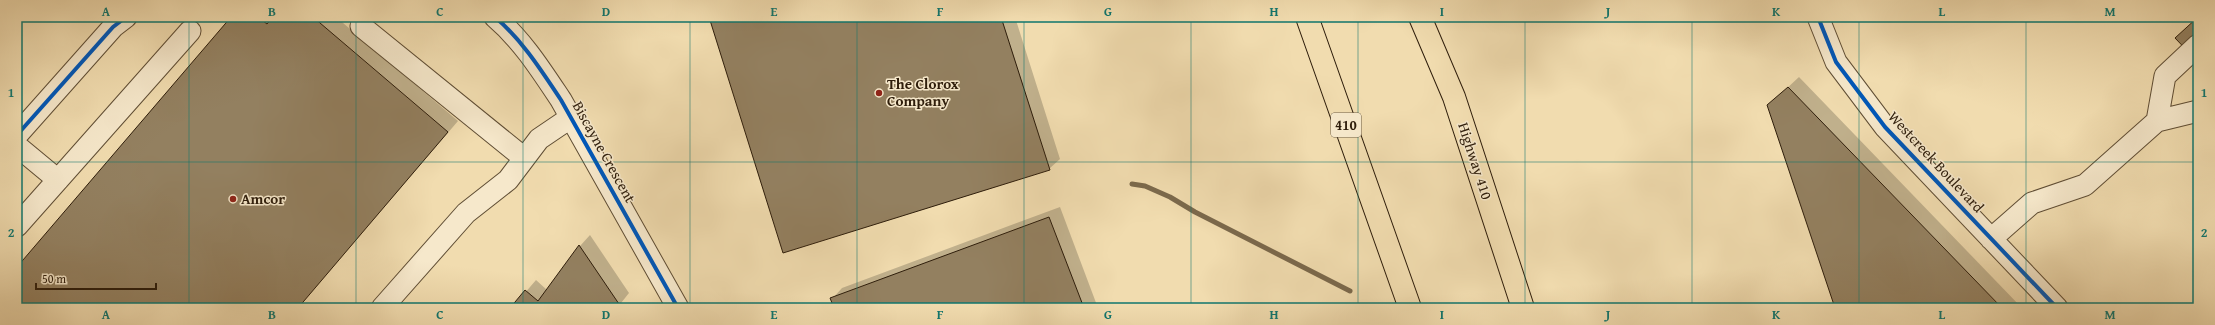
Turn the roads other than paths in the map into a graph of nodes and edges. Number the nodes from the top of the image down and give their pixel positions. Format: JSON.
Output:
{"nodes":[{"id":1,"x":126,"y":17,"type":"edge"},
{"id":2,"x":495,"y":17,"type":"edge"},
{"id":3,"x":1420,"y":17,"type":"edge"},
{"id":4,"x":1818,"y":17,"type":"edge"},
{"id":5,"x":1307,"y":22,"type":"edge"},
{"id":6,"x":361,"y":26,"type":"dead end"},
{"id":7,"x":190,"y":31,"type":"dead end"},
{"id":8,"x":2198,"y":44,"type":"edge"},
{"id":9,"x":2198,"y":111,"type":"edge"},
{"id":10,"x":570,"y":118,"type":"junction"},
{"id":11,"x":2157,"y":121,"type":"junction"},
{"id":12,"x":17,"y":135,"type":"edge"},
{"id":13,"x":17,"y":146,"type":"edge"},
{"id":14,"x":524,"y":158,"type":"junction"},
{"id":15,"x":58,"y":180,"type":"junction"},
{"id":16,"x":17,"y":226,"type":"edge"},
{"id":17,"x":1991,"y":239,"type":"junction"},
{"id":18,"x":382,"y":308,"type":"edge"},
{"id":19,"x":678,"y":308,"type":"edge"},
{"id":20,"x":1410,"y":308,"type":"edge"},
{"id":21,"x":1523,"y":308,"type":"edge"},
{"id":22,"x":2057,"y":308,"type":"edge"}],
"edges":[{"from":1,"to":12,"type":"street"},
{"from":2,"to":10,"type":"street","name":"Biscayne Crescent"},
{"from":3,"to":21,"type":"highway","name":"Highway 410"},
{"from":4,"to":17,"type":"street","name":"Westcreek Boulevard"},
{"from":5,"to":20,"type":"highway","number":"410"},
{"from":6,"to":14,"type":"street"},
{"from":7,"to":15,"type":"street"},
{"from":8,"to":11,"type":"street"},
{"from":9,"to":11,"type":"street"},
{"from":10,"to":14,"type":"street"},
{"from":10,"to":19,"type":"street","name":"Biscayne Crescent"},
{"from":11,"to":17,"type":"street"},
{"from":13,"to":15,"type":"street"},
{"from":14,"to":18,"type":"street"},
{"from":15,"to":16,"type":"street"},
{"from":17,"to":22,"type":"street","name":"Westcreek Boulevard"}]}
